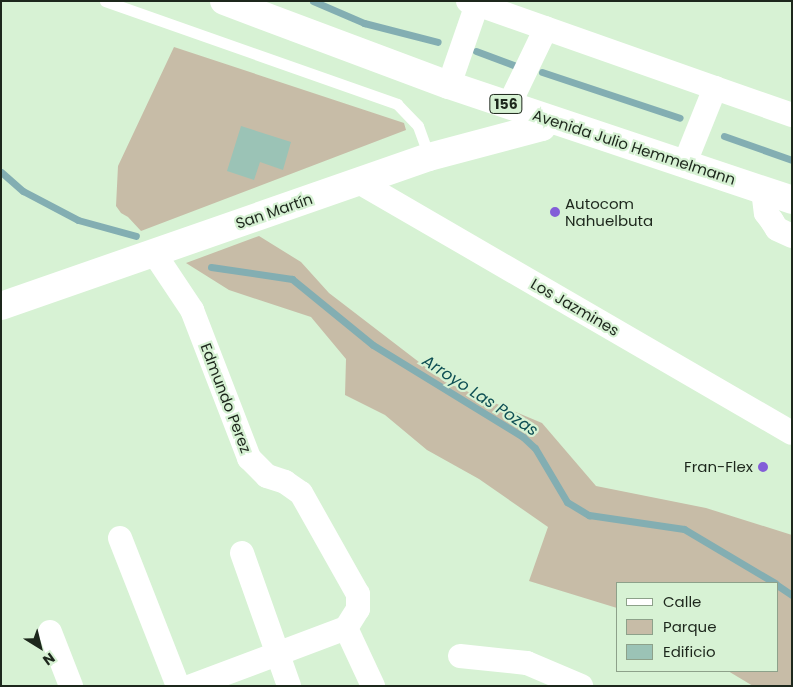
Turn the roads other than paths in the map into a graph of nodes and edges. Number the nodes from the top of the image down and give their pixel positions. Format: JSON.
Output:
{"nodes":[{"id":1,"x":105,"y":1,"type":"edge"},
{"id":2,"x":224,"y":1,"type":"edge"},
{"id":3,"x":472,"y":3,"type":"edge"},
{"id":4,"x":546,"y":28,"type":"junction"},
{"id":5,"x":449,"y":85,"type":"junction"},
{"id":6,"x":715,"y":88,"type":"junction"},
{"id":7,"x":509,"y":105,"type":"junction"},
{"id":8,"x":792,"y":115,"type":"edge"},
{"id":9,"x":546,"y":119,"type":"junction"},
{"id":10,"x":429,"y":157,"type":"junction"},
{"id":11,"x":684,"y":165,"type":"junction"},
{"id":12,"x":358,"y":182,"type":"junction"},
{"id":13,"x":763,"y":190,"type":"junction"},
{"id":14,"x":792,"y":200,"type":"edge"},
{"id":15,"x":792,"y":236,"type":"edge"},
{"id":16,"x":154,"y":253,"type":"junction"},
{"id":17,"x":1,"y":306,"type":"edge"},
{"id":18,"x":792,"y":433,"type":"edge"},
{"id":19,"x":120,"y":538,"type":"dead end"},
{"id":20,"x":242,"y":553,"type":"dead end"},
{"id":21,"x":346,"y":628,"type":"junction"},
{"id":22,"x":50,"y":632,"type":"dead end"},
{"id":23,"x":278,"y":654,"type":"junction"},
{"id":24,"x":460,"y":656,"type":"dead end"},
{"id":25,"x":71,"y":686,"type":"edge"},
{"id":26,"x":178,"y":686,"type":"edge"},
{"id":27,"x":192,"y":686,"type":"edge"},
{"id":28,"x":289,"y":686,"type":"edge"},
{"id":29,"x":373,"y":686,"type":"edge"},
{"id":30,"x":581,"y":686,"type":"edge"}],
"edges":[{"from":1,"to":10,"type":"lane"},
{"from":2,"to":5,"type":"main road","name":"Avenida Julio Hemmelmann","number":"156"},
{"from":3,"to":4,"type":"street"},
{"from":3,"to":5,"type":"street"},
{"from":4,"to":6,"type":"street"},
{"from":4,"to":7,"type":"street"},
{"from":5,"to":7,"type":"main road","name":"Avenida Julio Hemmelmann","number":"156"},
{"from":6,"to":8,"type":"street"},
{"from":6,"to":11,"type":"street"},
{"from":7,"to":9,"type":"main road","name":"Avenida Julio Hemmelmann","number":"156"},
{"from":9,"to":10,"type":"main road","name":"San Martín"},
{"from":9,"to":11,"type":"main road","name":"Avenida Julio Hemmelmann","number":"156"},
{"from":10,"to":12,"type":"main road","name":"San Martín"},
{"from":11,"to":13,"type":"main road","name":"Avenida Julio Hemmelmann","number":"156"},
{"from":12,"to":16,"type":"main road","name":"San Martín"},
{"from":12,"to":18,"type":"street","name":"Los Jazmines"},
{"from":13,"to":14,"type":"main road","name":"Avenida Julio Hemmelmann","number":"156"},
{"from":13,"to":15,"type":"street"},
{"from":16,"to":17,"type":"main road","name":"San Martín"},
{"from":16,"to":21,"type":"street","name":"Edmundo Perez"},
{"from":19,"to":26,"type":"street"},
{"from":20,"to":23,"type":"street"},
{"from":21,"to":23,"type":"street"},
{"from":21,"to":29,"type":"street"},
{"from":22,"to":25,"type":"street"},
{"from":23,"to":27,"type":"street"},
{"from":23,"to":28,"type":"street"},
{"from":24,"to":30,"type":"street"}]}
